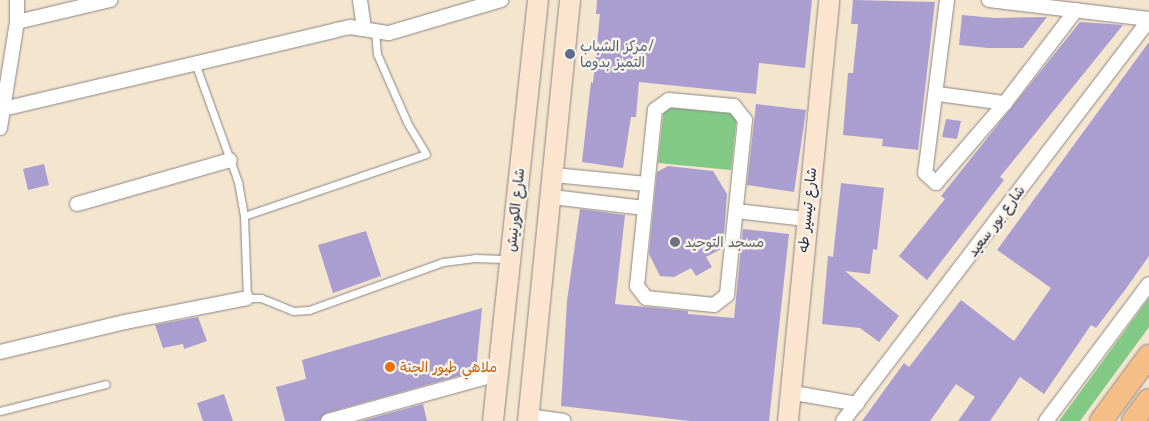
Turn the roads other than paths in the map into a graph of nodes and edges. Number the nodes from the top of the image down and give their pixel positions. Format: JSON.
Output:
{"nodes":[{"id":1,"x":17,"y":0,"type":"edge"},
{"id":2,"x":110,"y":0,"type":"edge"},
{"id":3,"x":360,"y":0,"type":"edge"},
{"id":4,"x":501,"y":0,"type":"edge"},
{"id":5,"x":538,"y":0,"type":"edge"},
{"id":6,"x":570,"y":0,"type":"edge"},
{"id":7,"x":829,"y":0,"type":"edge"},
{"id":8,"x":947,"y":0,"type":"edge"},
{"id":9,"x":989,"y":0,"type":"edge"},
{"id":10,"x":1076,"y":10,"type":"junction"},
{"id":11,"x":1149,"y":20,"type":"edge"},
{"id":12,"x":17,"y":22,"type":"junction"},
{"id":13,"x":369,"y":31,"type":"junction"},
{"id":14,"x":195,"y":63,"type":"junction"},
{"id":15,"x":4,"y":79,"type":"edge"},
{"id":16,"x":938,"y":94,"type":"junction"},
{"id":17,"x":1005,"y":103,"type":"junction"},
{"id":18,"x":3,"y":109,"type":"junction"},
{"id":19,"x":0,"y":128,"type":"edge"},
{"id":20,"x":230,"y":160,"type":"junction"},
{"id":21,"x":554,"y":175,"type":"junction"},
{"id":22,"x":647,"y":184,"type":"junction"},
{"id":23,"x":552,"y":197,"type":"junction"},
{"id":24,"x":77,"y":204,"type":"dead end"},
{"id":25,"x":644,"y":208,"type":"junction"},
{"id":26,"x":736,"y":211,"type":"junction"},
{"id":27,"x":244,"y":216,"type":"junction"},
{"id":28,"x":806,"y":219,"type":"junction"},
{"id":29,"x":510,"y":259,"type":"junction"},
{"id":30,"x":1149,"y":284,"type":"edge"},
{"id":31,"x":247,"y":298,"type":"junction"},
{"id":32,"x":0,"y":352,"type":"edge"},
{"id":33,"x":1149,"y":356,"type":"edge"},
{"id":34,"x":498,"y":374,"type":"junction"},
{"id":35,"x":106,"y":384,"type":"dead end"},
{"id":36,"x":789,"y":392,"type":"junction"},
{"id":37,"x":1149,"y":400,"type":"edge"},
{"id":38,"x":857,"y":404,"type":"junction"},
{"id":39,"x":0,"y":411,"type":"edge"},
{"id":40,"x":528,"y":419,"type":"edge"},
{"id":41,"x":328,"y":421,"type":"edge"},
{"id":42,"x":494,"y":421,"type":"edge"},
{"id":43,"x":564,"y":421,"type":"edge"},
{"id":44,"x":788,"y":421,"type":"edge"},
{"id":45,"x":842,"y":421,"type":"edge"},
{"id":46,"x":1046,"y":421,"type":"edge"},
{"id":47,"x":1101,"y":421,"type":"edge"},
{"id":48,"x":1133,"y":421,"type":"edge"}],
"edges":[{"from":1,"to":12,"type":"street"},
{"from":2,"to":12,"type":"street"},
{"from":3,"to":13,"type":"street"},
{"from":4,"to":13,"type":"street"},
{"from":5,"to":29,"type":"main road","name":"شارع الكورنيش"},
{"from":6,"to":21,"type":"main road"},
{"from":7,"to":28,"type":"main road","name":"شارع تيسير طه"},
{"from":8,"to":16,"type":"street"},
{"from":9,"to":10,"type":"street"},
{"from":10,"to":11,"type":"street"},
{"from":10,"to":17,"type":"street"},
{"from":11,"to":38,"type":"street","name":"شارع بور سعيد"},
{"from":12,"to":15,"type":"street"},
{"from":13,"to":14,"type":"street"},
{"from":13,"to":27,"type":"lane"},
{"from":14,"to":18,"type":"street"},
{"from":14,"to":20,"type":"lane"},
{"from":15,"to":18,"type":"street"},
{"from":16,"to":17,"type":"street"},
{"from":16,"to":17,"type":"street"},
{"from":18,"to":19,"type":"street"},
{"from":20,"to":24,"type":"street"},
{"from":20,"to":27,"type":"lane"},
{"from":21,"to":22,"type":"street"},
{"from":21,"to":23,"type":"main road"},
{"from":22,"to":25,"type":"street"},
{"from":22,"to":26,"type":"street"},
{"from":23,"to":25,"type":"street"},
{"from":23,"to":40,"type":"main road"},
{"from":25,"to":26,"type":"street"},
{"from":26,"to":28,"type":"street"},
{"from":27,"to":31,"type":"lane"},
{"from":28,"to":36,"type":"main road","name":"شارع تيسير طه"},
{"from":29,"to":31,"type":"lane"},
{"from":29,"to":34,"type":"main road","name":"شارع الكورنيش"},
{"from":30,"to":46,"type":"street"},
{"from":31,"to":32,"type":"street"},
{"from":33,"to":47,"type":"main road"},
{"from":34,"to":41,"type":"street"},
{"from":34,"to":42,"type":"main road","name":"شارع الكورنيش"},
{"from":35,"to":39,"type":"lane"},
{"from":36,"to":38,"type":"street"},
{"from":36,"to":44,"type":"main road","name":"شارع تيسير طه"},
{"from":37,"to":48,"type":"main road"},
{"from":38,"to":45,"type":"street","name":"شارع بور سعيد"},
{"from":40,"to":43,"type":"street"}]}
